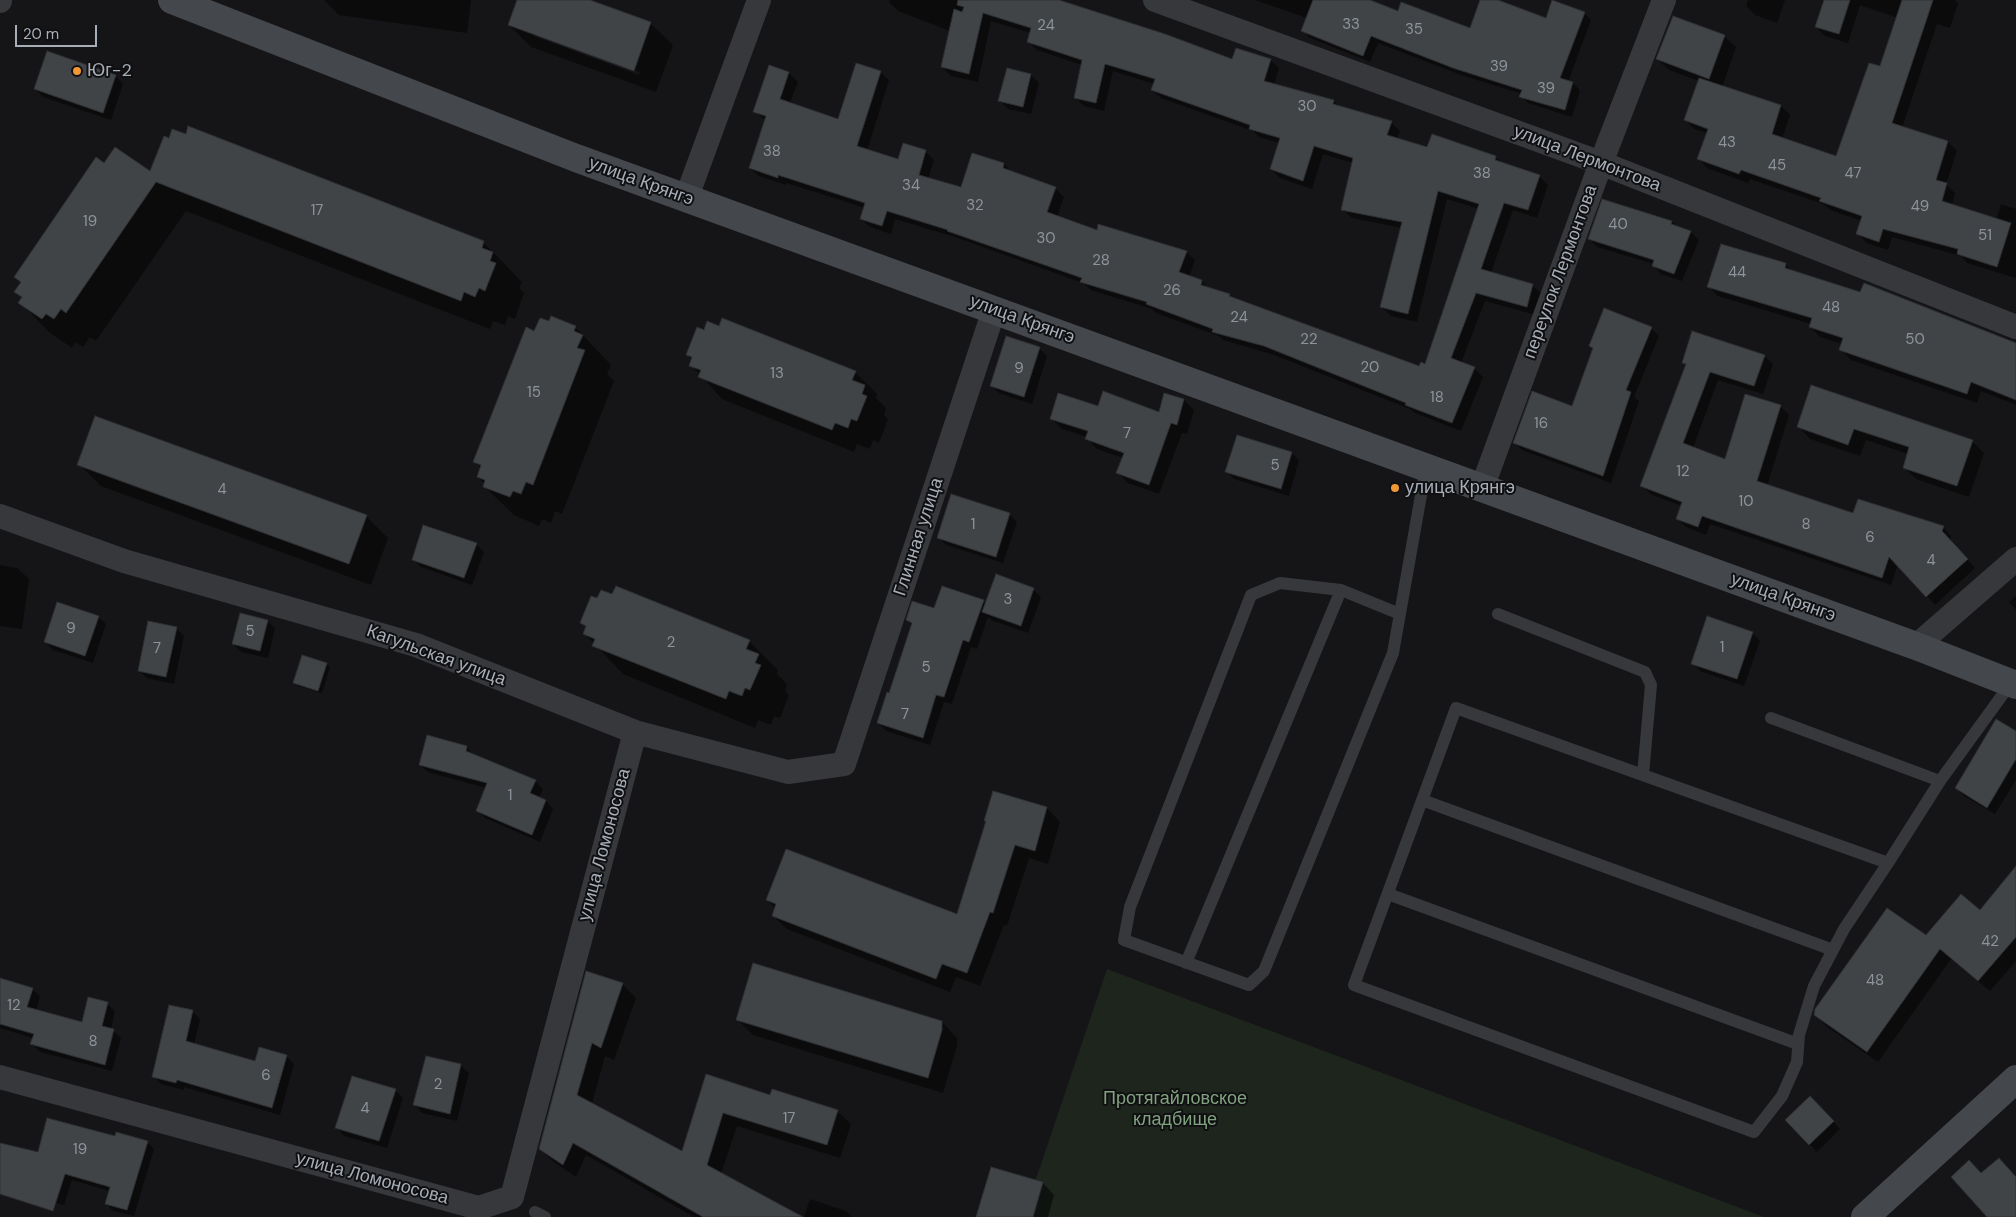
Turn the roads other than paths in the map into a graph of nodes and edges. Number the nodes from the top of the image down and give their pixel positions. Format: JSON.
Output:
{"nodes":[{"id":1,"x":172,"y":0,"type":"edge"},
{"id":2,"x":758,"y":0,"type":"edge"},
{"id":3,"x":1155,"y":0,"type":"edge"},
{"id":4,"x":1664,"y":0,"type":"edge"},
{"id":5,"x":1601,"y":163,"type":"junction"},
{"id":6,"x":686,"y":199,"type":"junction"},
{"id":7,"x":994,"y":310,"type":"junction"},
{"id":8,"x":2016,"y":327,"type":"edge"},
{"id":9,"x":1426,"y":467,"type":"junction"},
{"id":10,"x":1482,"y":488,"type":"junction"},
{"id":11,"x":0,"y":516,"type":"edge"},
{"id":12,"x":2016,"y":559,"type":"edge"},
{"id":13,"x":1341,"y":590,"type":"junction"},
{"id":14,"x":1400,"y":614,"type":"junction"},
{"id":15,"x":1498,"y":614,"type":"dead end"},
{"id":16,"x":1916,"y":646,"type":"junction"},
{"id":17,"x":2014,"y":684,"type":"edge"},
{"id":18,"x":1771,"y":718,"type":"dead end"},
{"id":19,"x":635,"y":732,"type":"junction"},
{"id":20,"x":844,"y":764,"type":"joint"},
{"id":21,"x":1643,"y":775,"type":"junction"},
{"id":22,"x":1940,"y":781,"type":"junction"},
{"id":23,"x":1422,"y":800,"type":"junction"},
{"id":24,"x":1888,"y":863,"type":"junction"},
{"id":25,"x":1388,"y":894,"type":"junction"},
{"id":26,"x":1833,"y":950,"type":"junction"},
{"id":27,"x":1186,"y":963,"type":"junction"},
{"id":28,"x":1798,"y":1044,"type":"junction"},
{"id":29,"x":0,"y":1077,"type":"edge"},
{"id":30,"x":2016,"y":1079,"type":"edge"},
{"id":31,"x":1865,"y":1217,"type":"edge"}],
"edges":[{"from":1,"to":6,"type":"street","name":"улица Крянгэ"},
{"from":2,"to":6,"type":"street"},
{"from":3,"to":5,"type":"street","name":"улица Лермонтова"},
{"from":4,"to":5,"type":"street","name":"переулок Лермонтова"},
{"from":5,"to":8,"type":"street","name":"улица Лермонтова"},
{"from":5,"to":10,"type":"street","name":"переулок Лермонтова"},
{"from":6,"to":7,"type":"street","name":"улица Крянгэ"},
{"from":7,"to":9,"type":"street","name":"улица Крянгэ"},
{"from":7,"to":20,"type":"street","name":"Глинная улица"},
{"from":9,"to":10,"type":"street","name":"улица Крянгэ"},
{"from":9,"to":14,"type":"lane"},
{"from":10,"to":16,"type":"street","name":"улица Крянгэ"},
{"from":11,"to":19,"type":"street","name":"Кагульская улица"},
{"from":12,"to":16,"type":"street"},
{"from":13,"to":14,"type":"lane"},
{"from":13,"to":27,"type":"lane"},
{"from":13,"to":27,"type":"lane"},
{"from":14,"to":27,"type":"lane"},
{"from":15,"to":21,"type":"lane"},
{"from":16,"to":17,"type":"street","name":"улица Крянгэ"},
{"from":17,"to":22,"type":"lane"},
{"from":18,"to":22,"type":"lane"},
{"from":19,"to":20,"type":"street","name":"Кагульская улица"},
{"from":19,"to":29,"type":"street","name":"улица Ломоносова"},
{"from":21,"to":23,"type":"lane"},
{"from":21,"to":24,"type":"lane"},
{"from":22,"to":24,"type":"lane"},
{"from":23,"to":25,"type":"lane"},
{"from":23,"to":26,"type":"lane"},
{"from":24,"to":26,"type":"lane"},
{"from":25,"to":28,"type":"lane"},
{"from":25,"to":28,"type":"lane"},
{"from":26,"to":28,"type":"lane"},
{"from":30,"to":31,"type":"street"}]}
